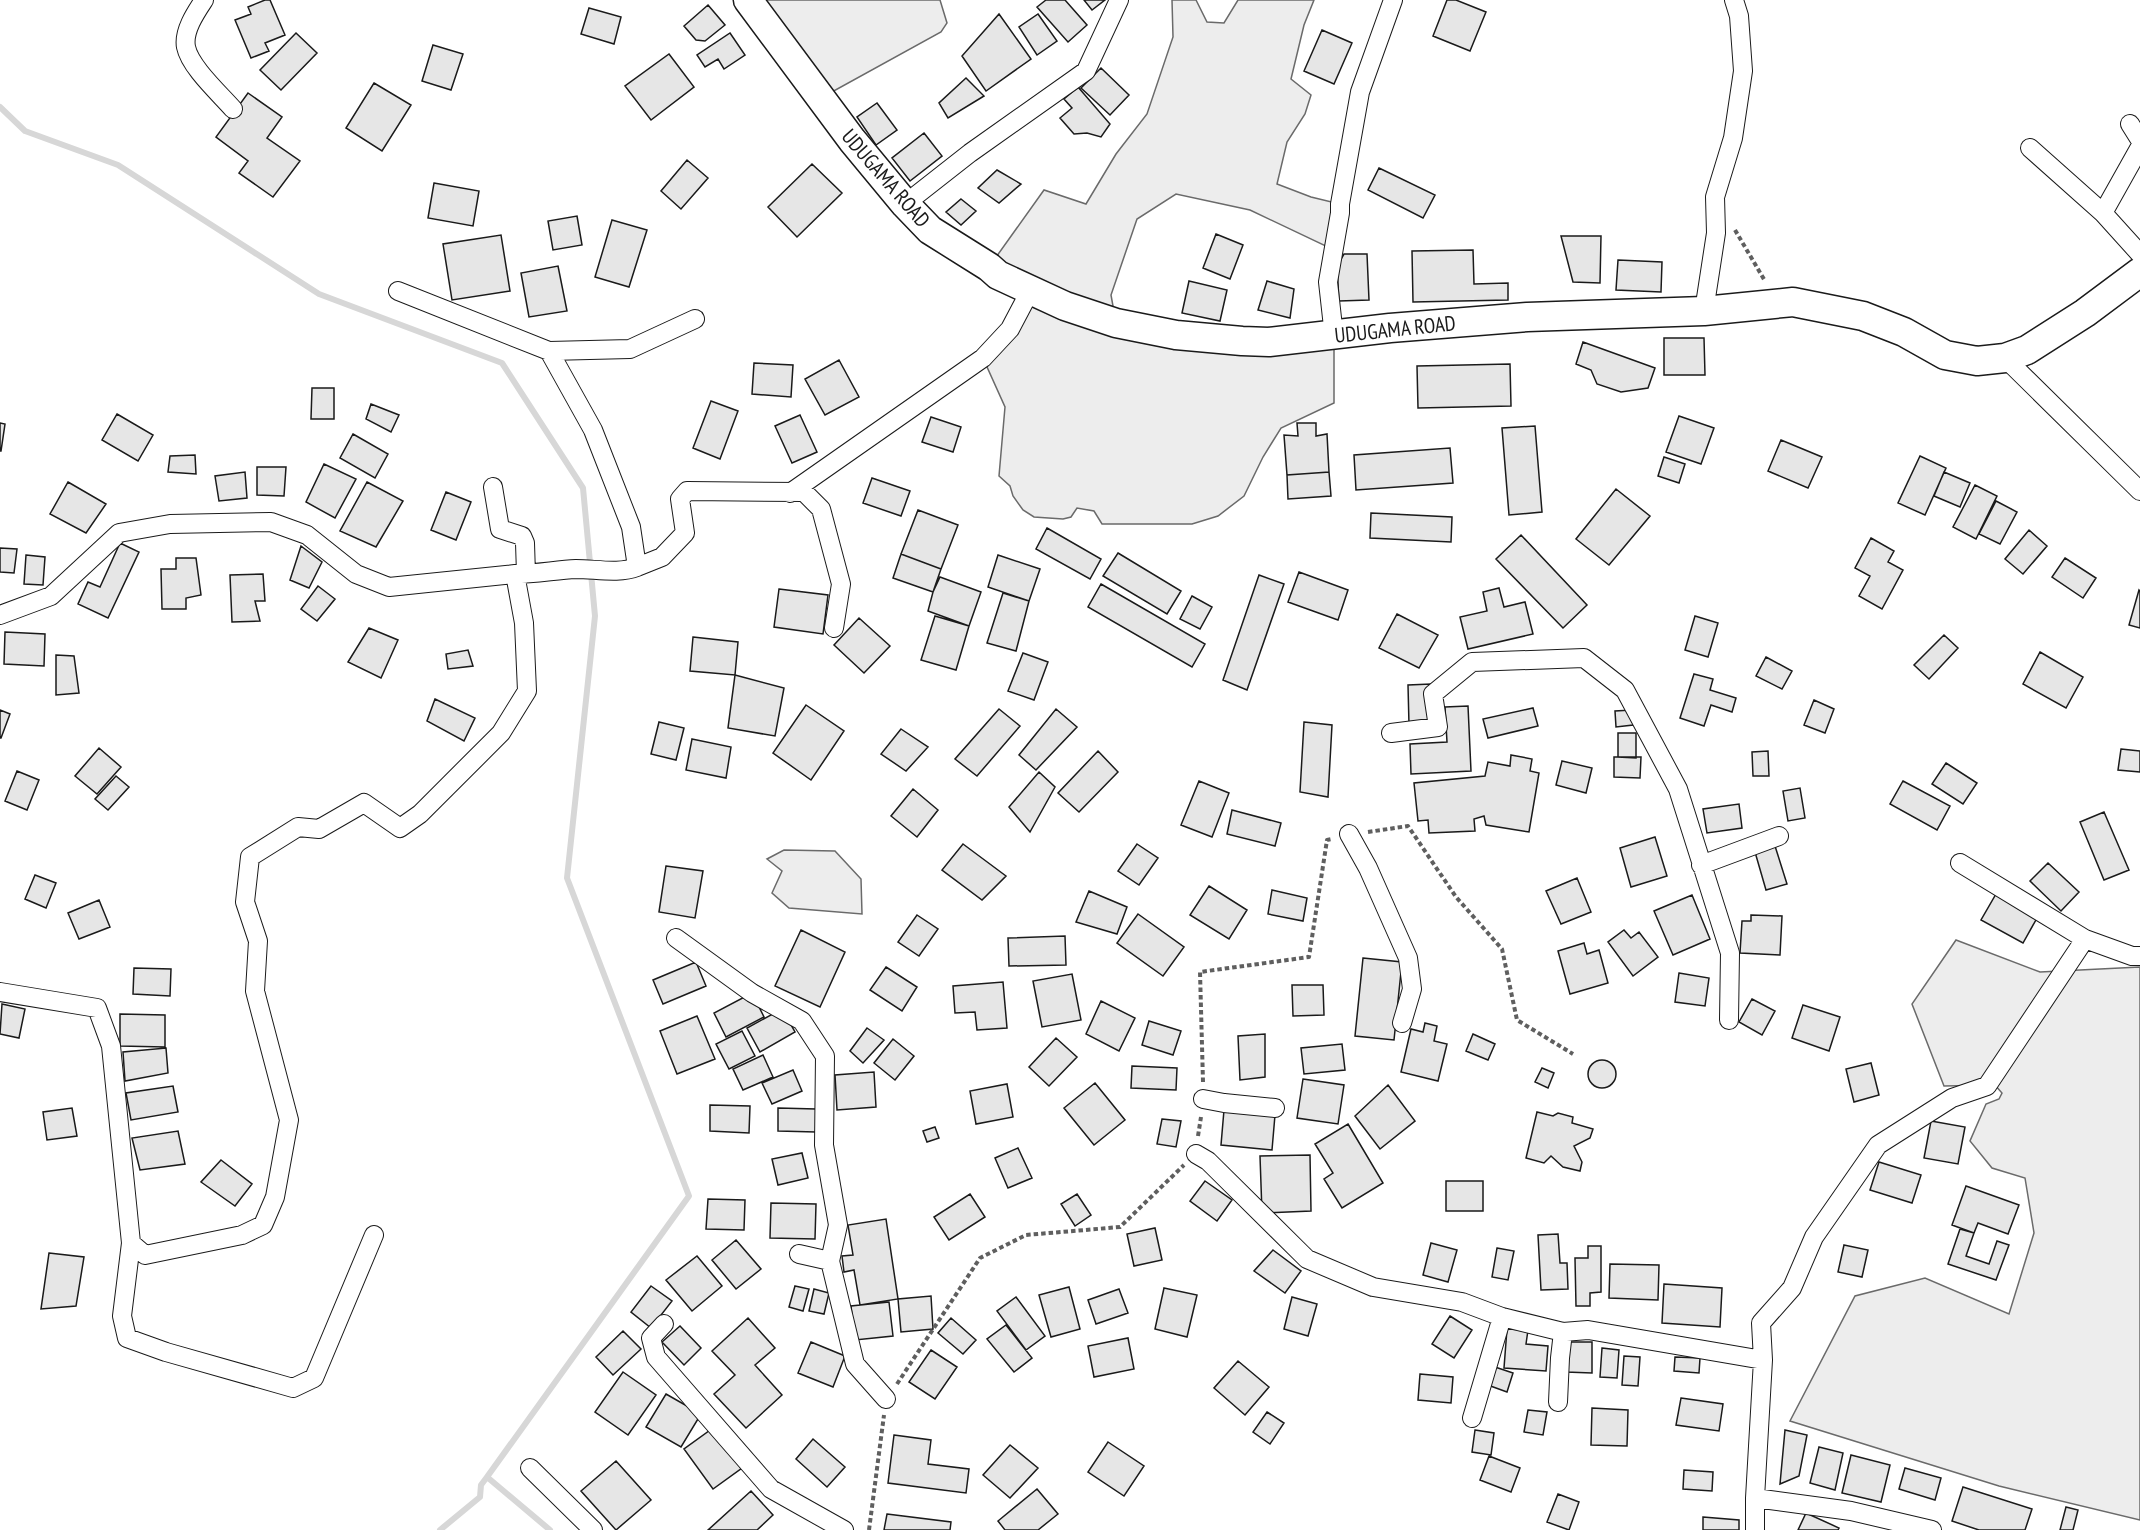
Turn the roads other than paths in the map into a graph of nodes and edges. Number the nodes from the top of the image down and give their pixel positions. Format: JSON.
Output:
{"nodes":[{"id":1,"x":204,"y":0,"type":"edge"},
{"id":2,"x":748,"y":0,"type":"edge"},
{"id":3,"x":1119,"y":0,"type":"edge"},
{"id":4,"x":1393,"y":0,"type":"edge"},
{"id":5,"x":1734,"y":0,"type":"edge"},
{"id":6,"x":233,"y":109,"type":"dead end"},
{"id":7,"x":2130,"y":124,"type":"dead end"},
{"id":8,"x":2140,"y":140,"type":"edge"},
{"id":9,"x":2140,"y":147,"type":"edge"},
{"id":10,"x":2030,"y":148,"type":"dead end"},
{"id":11,"x":905,"y":204,"type":"junction"},
{"id":12,"x":2103,"y":213,"type":"junction"},
{"id":13,"x":2140,"y":254,"type":"edge"},
{"id":14,"x":2140,"y":272,"type":"edge"},
{"id":15,"x":398,"y":291,"type":"dead end"},
{"id":16,"x":1030,"y":291,"type":"junction"},
{"id":17,"x":1704,"y":311,"type":"junction"},
{"id":18,"x":695,"y":319,"type":"dead end"},
{"id":19,"x":1334,"y":336,"type":"junction"},
{"id":20,"x":549,"y":351,"type":"junction"},
{"id":21,"x":2005,"y":358,"type":"junction"},
{"id":22,"x":493,"y":487,"type":"dead end"},
{"id":23,"x":2140,"y":491,"type":"edge"},
{"id":24,"x":790,"y":493,"type":"junction"},
{"id":25,"x":633,"y":568,"type":"junction"},
{"id":26,"x":520,"y":574,"type":"junction"},
{"id":27,"x":0,"y":615,"type":"edge"},
{"id":28,"x":834,"y":628,"type":"dead end"},
{"id":29,"x":1391,"y":733,"type":"dead end"},
{"id":30,"x":1348,"y":834,"type":"dead end"},
{"id":31,"x":1779,"y":836,"type":"dead end"},
{"id":32,"x":1960,"y":863,"type":"dead end"},
{"id":33,"x":1701,"y":865,"type":"junction"},
{"id":34,"x":676,"y":938,"type":"dead end"},
{"id":35,"x":2085,"y":939,"type":"junction"},
{"id":36,"x":2140,"y":956,"type":"edge"},
{"id":37,"x":0,"y":992,"type":"edge"},
{"id":38,"x":1729,"y":1020,"type":"dead end"},
{"id":39,"x":1402,"y":1023,"type":"dead end"},
{"id":40,"x":1203,"y":1098,"type":"dead end"},
{"id":41,"x":1275,"y":1108,"type":"dead end"},
{"id":42,"x":1196,"y":1154,"type":"dead end"},
{"id":43,"x":375,"y":1235,"type":"dead end"},
{"id":44,"x":131,"y":1243,"type":"junction"},
{"id":45,"x":799,"y":1254,"type":"dead end"},
{"id":46,"x":830,"y":1261,"type":"junction"},
{"id":47,"x":1502,"y":1317,"type":"junction"},
{"id":48,"x":664,"y":1324,"type":"dead end"},
{"id":49,"x":1563,"y":1332,"type":"junction"},
{"id":50,"x":1763,"y":1360,"type":"junction"},
{"id":51,"x":886,"y":1400,"type":"dead end"},
{"id":52,"x":1558,"y":1402,"type":"dead end"},
{"id":53,"x":1472,"y":1418,"type":"dead end"},
{"id":54,"x":530,"y":1468,"type":"dead end"},
{"id":55,"x":1755,"y":1498,"type":"junction"},
{"id":56,"x":592,"y":1530,"type":"edge"},
{"id":57,"x":844,"y":1530,"type":"edge"},
{"id":58,"x":1755,"y":1530,"type":"edge"},
{"id":59,"x":1932,"y":1530,"type":"edge"}],
"edges":[{"from":1,"to":6,"type":"street"},
{"from":2,"to":11,"type":"main road","name":"UDUGAMA ROAD"},
{"from":3,"to":11,"type":"street"},
{"from":4,"to":19,"type":"street"},
{"from":5,"to":17,"type":"street"},
{"from":7,"to":8,"type":"street"},
{"from":9,"to":12,"type":"street"},
{"from":10,"to":12,"type":"street"},
{"from":11,"to":16,"type":"main road","name":"UDUGAMA ROAD"},
{"from":12,"to":13,"type":"street"},
{"from":14,"to":21,"type":"main road","name":"UDUGAMA ROAD"},
{"from":15,"to":20,"type":"street"},
{"from":16,"to":19,"type":"main road","name":"UDUGAMA ROAD"},
{"from":16,"to":24,"type":"street"},
{"from":17,"to":19,"type":"main road","name":"UDUGAMA ROAD"},
{"from":17,"to":21,"type":"main road","name":"UDUGAMA ROAD"},
{"from":18,"to":20,"type":"street"},
{"from":20,"to":25,"type":"street"},
{"from":21,"to":23,"type":"street"},
{"from":22,"to":26,"type":"street"},
{"from":24,"to":25,"type":"street"},
{"from":24,"to":28,"type":"street"},
{"from":25,"to":26,"type":"street"},
{"from":26,"to":27,"type":"street"},
{"from":26,"to":44,"type":"street"},
{"from":29,"to":33,"type":"street"},
{"from":30,"to":39,"type":"street"},
{"from":31,"to":33,"type":"street"},
{"from":32,"to":35,"type":"street"},
{"from":33,"to":38,"type":"street"},
{"from":34,"to":46,"type":"street"},
{"from":35,"to":36,"type":"street"},
{"from":35,"to":50,"type":"street"},
{"from":37,"to":44,"type":"street"},
{"from":40,"to":41,"type":"street"},
{"from":42,"to":47,"type":"street"},
{"from":43,"to":44,"type":"street"},
{"from":45,"to":46,"type":"street"},
{"from":46,"to":51,"type":"street"},
{"from":47,"to":49,"type":"street"},
{"from":47,"to":53,"type":"street"},
{"from":48,"to":57,"type":"street"},
{"from":49,"to":50,"type":"street"},
{"from":49,"to":52,"type":"street"},
{"from":50,"to":55,"type":"street"},
{"from":54,"to":56,"type":"street"},
{"from":55,"to":58,"type":"street"},
{"from":55,"to":59,"type":"street"}]}
